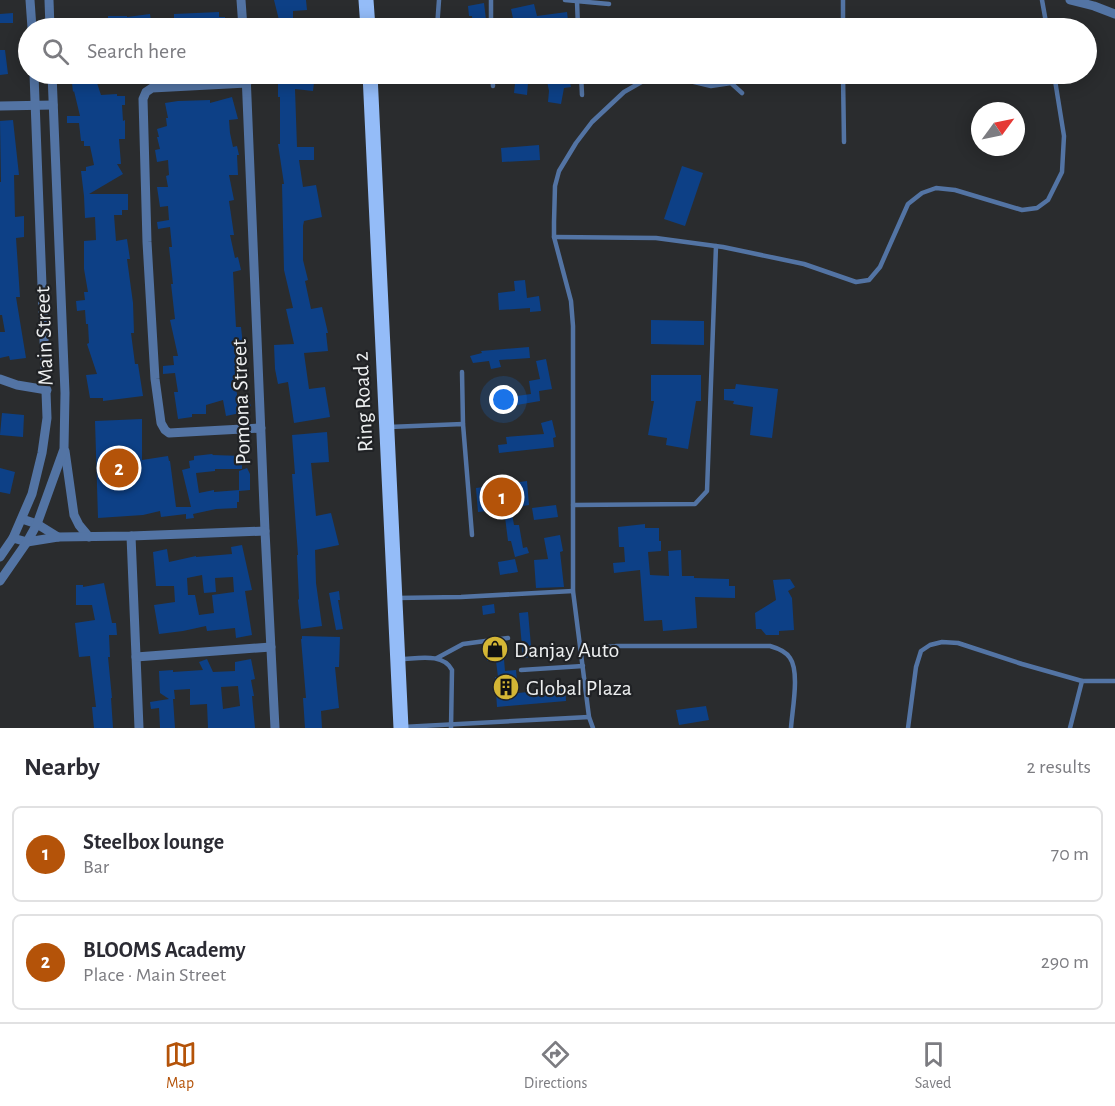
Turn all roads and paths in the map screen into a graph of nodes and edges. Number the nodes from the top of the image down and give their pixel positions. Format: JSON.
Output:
{"nodes":[{"id":1,"x":30,"y":0,"type":"edge"},
{"id":2,"x":49,"y":0,"type":"edge"},
{"id":3,"x":241,"y":0,"type":"edge"},
{"id":4,"x":366,"y":0,"type":"edge"},
{"id":5,"x":439,"y":0,"type":"edge"},
{"id":6,"x":491,"y":0,"type":"edge"},
{"id":7,"x":565,"y":0,"type":"edge"},
{"id":8,"x":843,"y":0,"type":"edge"},
{"id":9,"x":1042,"y":0,"type":"edge"},
{"id":10,"x":1070,"y":0,"type":"edge"},
{"id":11,"x":577,"y":1,"type":"edge"},
{"id":12,"x":609,"y":4,"type":"dead end"},
{"id":13,"x":1115,"y":14,"type":"edge"},
{"id":14,"x":31,"y":18,"type":"edge"},
{"id":15,"x":50,"y":18,"type":"edge"},
{"id":16,"x":242,"y":18,"type":"edge"},
{"id":17,"x":367,"y":18,"type":"edge"},
{"id":18,"x":438,"y":18,"type":"edge"},
{"id":19,"x":491,"y":18,"type":"edge"},
{"id":20,"x":578,"y":18,"type":"edge"},
{"id":21,"x":843,"y":18,"type":"edge"},
{"id":22,"x":1045,"y":18,"type":"edge"},
{"id":23,"x":35,"y":84,"type":"edge"},
{"id":24,"x":52,"y":84,"type":"edge"},
{"id":25,"x":190,"y":84,"type":"edge"},
{"id":26,"x":247,"y":84,"type":"edge"},
{"id":27,"x":370,"y":84,"type":"edge"},
{"id":28,"x":581,"y":84,"type":"edge"},
{"id":29,"x":638,"y":84,"type":"edge"},
{"id":30,"x":703,"y":84,"type":"edge"},
{"id":31,"x":724,"y":84,"type":"edge"},
{"id":32,"x":731,"y":84,"type":"edge"},
{"id":33,"x":843,"y":84,"type":"edge"},
{"id":34,"x":1056,"y":84,"type":"edge"},
{"id":35,"x":742,"y":93,"type":"dead end"},
{"id":36,"x":582,"y":95,"type":"dead end"},
{"id":37,"x":36,"y":105,"type":"junction"},
{"id":38,"x":53,"y":105,"type":"junction"},
{"id":39,"x":0,"y":106,"type":"edge"},
{"id":40,"x":844,"y":142,"type":"dead end"},
{"id":41,"x":554,"y":237,"type":"junction"},
{"id":42,"x":717,"y":246,"type":"junction"},
{"id":43,"x":462,"y":372,"type":"dead end"},
{"id":44,"x":0,"y":379,"type":"edge"},
{"id":45,"x":47,"y":390,"type":"junction"},
{"id":46,"x":464,"y":423,"type":"junction"},
{"id":47,"x":386,"y":427,"type":"junction"},
{"id":48,"x":261,"y":428,"type":"junction"},
{"id":49,"x":64,"y":449,"type":"junction"},
{"id":50,"x":573,"y":506,"type":"junction"},
{"id":51,"x":22,"y":519,"type":"junction"},
{"id":52,"x":37,"y":524,"type":"junction"},
{"id":53,"x":265,"y":531,"type":"junction"},
{"id":54,"x":472,"y":535,"type":"dead end"},
{"id":55,"x":131,"y":536,"type":"junction"},
{"id":56,"x":58,"y":537,"type":"junction"},
{"id":57,"x":89,"y":537,"type":"junction"},
{"id":58,"x":14,"y":538,"type":"junction"},
{"id":59,"x":27,"y":542,"type":"junction"},
{"id":60,"x":0,"y":557,"type":"edge"},
{"id":61,"x":0,"y":581,"type":"edge"},
{"id":62,"x":573,"y":591,"type":"junction"},
{"id":63,"x":394,"y":598,"type":"junction"},
{"id":64,"x":508,"y":638,"type":"dead end"},
{"id":65,"x":271,"y":646,"type":"junction"},
{"id":66,"x":581,"y":650,"type":"junction"},
{"id":67,"x":136,"y":657,"type":"junction"},
{"id":68,"x":437,"y":658,"type":"junction"},
{"id":69,"x":397,"y":659,"type":"junction"},
{"id":70,"x":583,"y":666,"type":"junction"},
{"id":71,"x":521,"y":670,"type":"dead end"},
{"id":72,"x":1082,"y":681,"type":"junction"},
{"id":73,"x":1115,"y":681,"type":"edge"},
{"id":74,"x":589,"y":717,"type":"junction"},
{"id":75,"x":451,"y":726,"type":"edge"},
{"id":76,"x":139,"y":728,"type":"edge"},
{"id":77,"x":275,"y":728,"type":"edge"},
{"id":78,"x":401,"y":728,"type":"edge"},
{"id":79,"x":593,"y":728,"type":"edge"},
{"id":80,"x":791,"y":728,"type":"edge"},
{"id":81,"x":908,"y":728,"type":"edge"},
{"id":82,"x":1070,"y":728,"type":"edge"}],
"edges":[{"from":1,"to":14,"type":"street"},
{"from":2,"to":15,"type":"street"},
{"from":3,"to":16,"type":"street"},
{"from":4,"to":17,"type":"main road"},
{"from":5,"to":18,"type":"lane"},
{"from":6,"to":19,"type":"lane"},
{"from":7,"to":11,"type":"lane"},
{"from":8,"to":21,"type":"lane"},
{"from":9,"to":22,"type":"lane"},
{"from":10,"to":13,"type":"street"},
{"from":11,"to":12,"type":"lane"},
{"from":11,"to":20,"type":"lane"},
{"from":23,"to":37,"type":"street","name":"Main Street"},
{"from":24,"to":38,"type":"street","name":"Main Street"},
{"from":25,"to":48,"type":"street"},
{"from":26,"to":48,"type":"street","name":"Pomona Street"},
{"from":27,"to":47,"type":"main road","name":"Ring Road 2"},
{"from":28,"to":36,"type":"lane"},
{"from":29,"to":41,"type":"lane"},
{"from":30,"to":31,"type":"lane"},
{"from":32,"to":35,"type":"lane"},
{"from":33,"to":40,"type":"lane"},
{"from":34,"to":42,"type":"lane"},
{"from":37,"to":38,"type":"street"},
{"from":37,"to":39,"type":"street"},
{"from":37,"to":45,"type":"street","name":"Main Street"},
{"from":38,"to":49,"type":"street","name":"Main Street"},
{"from":41,"to":42,"type":"lane"},
{"from":41,"to":50,"type":"lane"},
{"from":42,"to":50,"type":"lane"},
{"from":43,"to":46,"type":"lane"},
{"from":44,"to":45,"type":"street"},
{"from":45,"to":51,"type":"street","name":"Main Street"},
{"from":46,"to":47,"type":"lane"},
{"from":46,"to":54,"type":"lane"},
{"from":47,"to":63,"type":"main road","name":"Ring Road 2"},
{"from":48,"to":53,"type":"street","name":"Pomona Street"},
{"from":49,"to":52,"type":"street","name":"Main Street"},
{"from":49,"to":57,"type":"street"},
{"from":50,"to":62,"type":"lane"},
{"from":51,"to":52,"type":"street"},
{"from":51,"to":58,"type":"street","name":"Main Street"},
{"from":52,"to":56,"type":"street"},
{"from":52,"to":59,"type":"street","name":"Main Street"},
{"from":53,"to":55,"type":"street"},
{"from":53,"to":65,"type":"street","name":"Pomona Street"},
{"from":55,"to":57,"type":"street"},
{"from":55,"to":67,"type":"street"},
{"from":56,"to":57,"type":"street"},
{"from":56,"to":59,"type":"street"},
{"from":58,"to":59,"type":"street"},
{"from":58,"to":60,"type":"street","name":"Main Street"},
{"from":59,"to":61,"type":"street","name":"Main Street"},
{"from":62,"to":63,"type":"lane"},
{"from":62,"to":66,"type":"lane"},
{"from":63,"to":69,"type":"main road","name":"Ring Road 2"},
{"from":64,"to":68,"type":"lane"},
{"from":65,"to":67,"type":"street"},
{"from":65,"to":77,"type":"street","name":"Pomona Street"},
{"from":66,"to":70,"type":"lane"},
{"from":66,"to":80,"type":"lane"},
{"from":67,"to":76,"type":"street"},
{"from":68,"to":69,"type":"lane"},
{"from":68,"to":75,"type":"lane"},
{"from":69,"to":78,"type":"main road","name":"Ring Road 2"},
{"from":70,"to":71,"type":"lane"},
{"from":70,"to":74,"type":"lane"},
{"from":72,"to":73,"type":"lane"},
{"from":72,"to":81,"type":"lane"},
{"from":72,"to":82,"type":"lane"},
{"from":74,"to":75,"type":"lane"},
{"from":74,"to":79,"type":"lane"},
{"from":75,"to":78,"type":"lane"}]}
